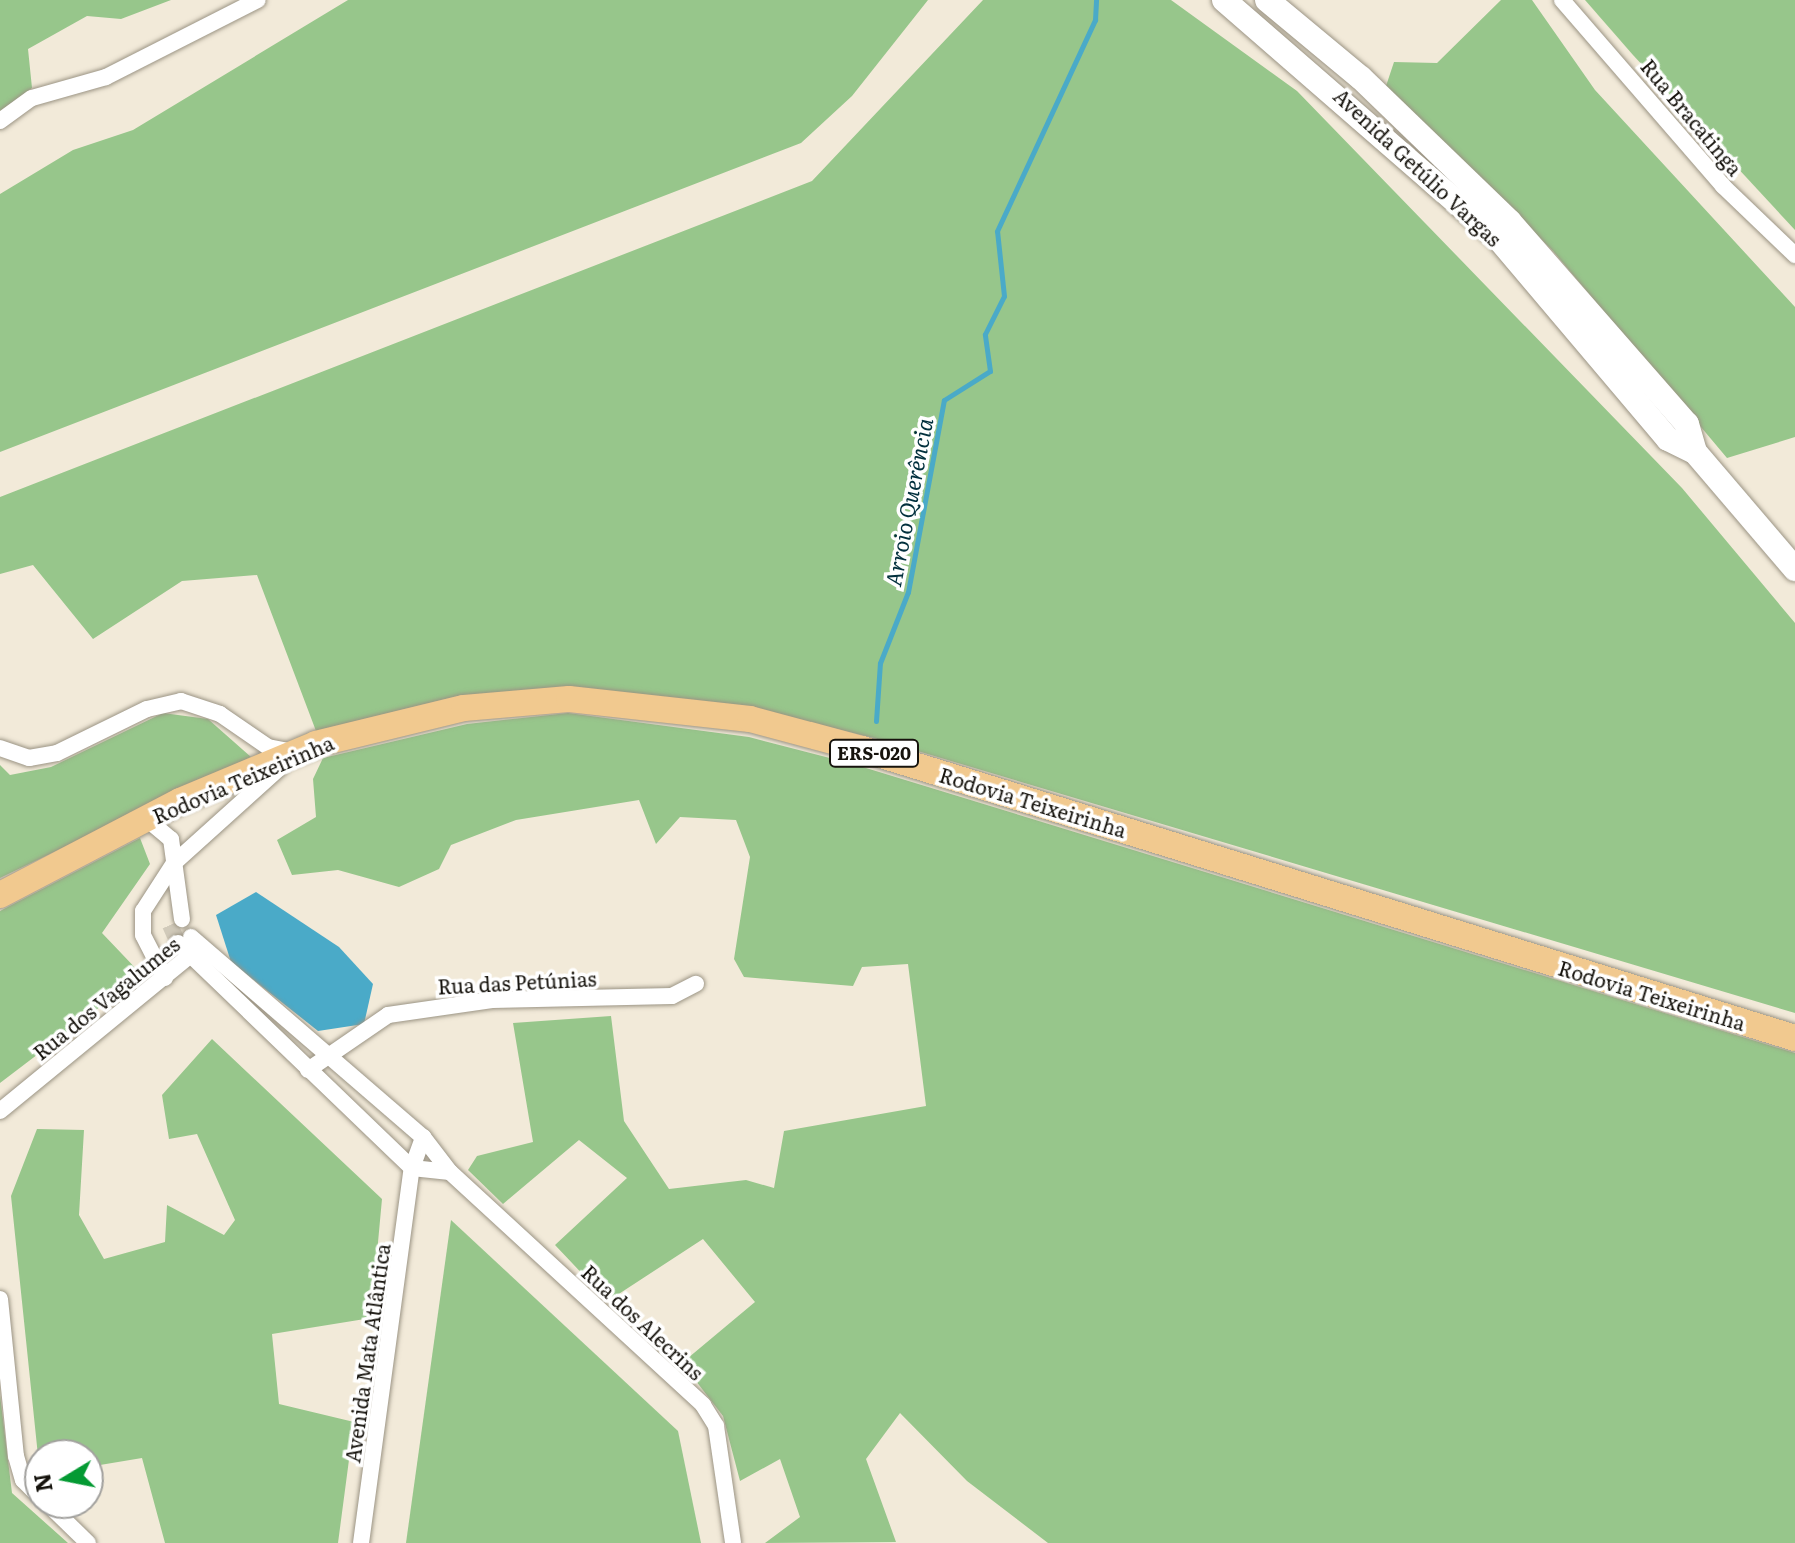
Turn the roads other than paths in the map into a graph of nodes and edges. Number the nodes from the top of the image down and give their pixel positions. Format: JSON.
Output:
{"nodes":[{"id":1,"x":258,"y":0,"type":"edge"},
{"id":2,"x":1224,"y":0,"type":"edge"},
{"id":3,"x":1267,"y":0,"type":"edge"},
{"id":4,"x":1562,"y":0,"type":"edge"},
{"id":5,"x":0,"y":121,"type":"edge"},
{"id":6,"x":1795,"y":255,"type":"edge"},
{"id":7,"x":1695,"y":452,"type":"junction"},
{"id":8,"x":1795,"y":569,"type":"edge"},
{"id":9,"x":0,"y":748,"type":"edge"},
{"id":10,"x":295,"y":752,"type":"junction"},
{"id":11,"x":148,"y":820,"type":"junction"},
{"id":12,"x":174,"y":863,"type":"junction"},
{"id":13,"x":0,"y":895,"type":"edge"},
{"id":14,"x":176,"y":922,"type":"tunnel mouth"},
{"id":15,"x":186,"y":960,"type":"junction"},
{"id":16,"x":165,"y":978,"type":"junction"},
{"id":17,"x":696,"y":984,"type":"dead end"},
{"id":18,"x":1751,"y":1025,"type":"junction"},
{"id":19,"x":1795,"y":1026,"type":"edge"},
{"id":20,"x":1795,"y":1038,"type":"edge"},
{"id":21,"x":328,"y":1052,"type":"junction"},
{"id":22,"x":308,"y":1070,"type":"junction"},
{"id":23,"x":0,"y":1111,"type":"edge"},
{"id":24,"x":423,"y":1137,"type":"junction"},
{"id":25,"x":412,"y":1168,"type":"junction"},
{"id":26,"x":450,"y":1172,"type":"junction"},
{"id":27,"x":0,"y":1299,"type":"edge"},
{"id":28,"x":24,"y":1481,"type":"edge"},
{"id":29,"x":63,"y":1519,"type":"edge"},
{"id":30,"x":88,"y":1543,"type":"edge"},
{"id":31,"x":361,"y":1543,"type":"edge"},
{"id":32,"x":733,"y":1543,"type":"edge"}],
"edges":[{"from":1,"to":5,"type":"street"},
{"from":2,"to":7,"type":"main road","name":"Avenida Getúlio Vargas"},
{"from":3,"to":7,"type":"main road","name":"Avenida Getúlio Vargas"},
{"from":4,"to":6,"type":"street","name":"Rua Bracatinga"},
{"from":7,"to":8,"type":"main road","name":"Avenida Getúlio Vargas"},
{"from":9,"to":10,"type":"street"},
{"from":10,"to":11,"type":"main road","name":"Rodovia Teixeirinha","number":"ERS-020"},
{"from":10,"to":12,"type":"street"},
{"from":10,"to":18,"type":"main road","name":"Rodovia Teixeirinha","number":"ERS-020"},
{"from":11,"to":12,"type":"street"},
{"from":11,"to":13,"type":"main road","name":"Rodovia Teixeirinha","number":"ERS-020"},
{"from":12,"to":14,"type":"street"},
{"from":12,"to":16,"type":"street"},
{"from":15,"to":16,"type":"street","name":"Rua dos Vagalumes"},
{"from":15,"to":21,"type":"street","name":"Rua dos Vagalumes"},
{"from":15,"to":22,"type":"street"},
{"from":16,"to":23,"type":"street","name":"Rua dos Vagalumes"},
{"from":17,"to":21,"type":"street","name":"Rua das Petúnias"},
{"from":18,"to":19,"type":"main road"},
{"from":18,"to":20,"type":"main road","name":"Rodovia Teixeirinha","number":"ERS-020"},
{"from":21,"to":22,"type":"street","name":"Rua das Petúnias"},
{"from":21,"to":24,"type":"street"},
{"from":22,"to":25,"type":"street"},
{"from":24,"to":25,"type":"street","name":"Avenida Mata Atlântica"},
{"from":24,"to":26,"type":"street","name":"Rua dos Alecrins"},
{"from":25,"to":26,"type":"street"},
{"from":25,"to":31,"type":"street","name":"Avenida Mata Atlântica"},
{"from":26,"to":32,"type":"street","name":"Rua dos Alecrins"},
{"from":27,"to":28,"type":"street"},
{"from":29,"to":30,"type":"street"}]}
